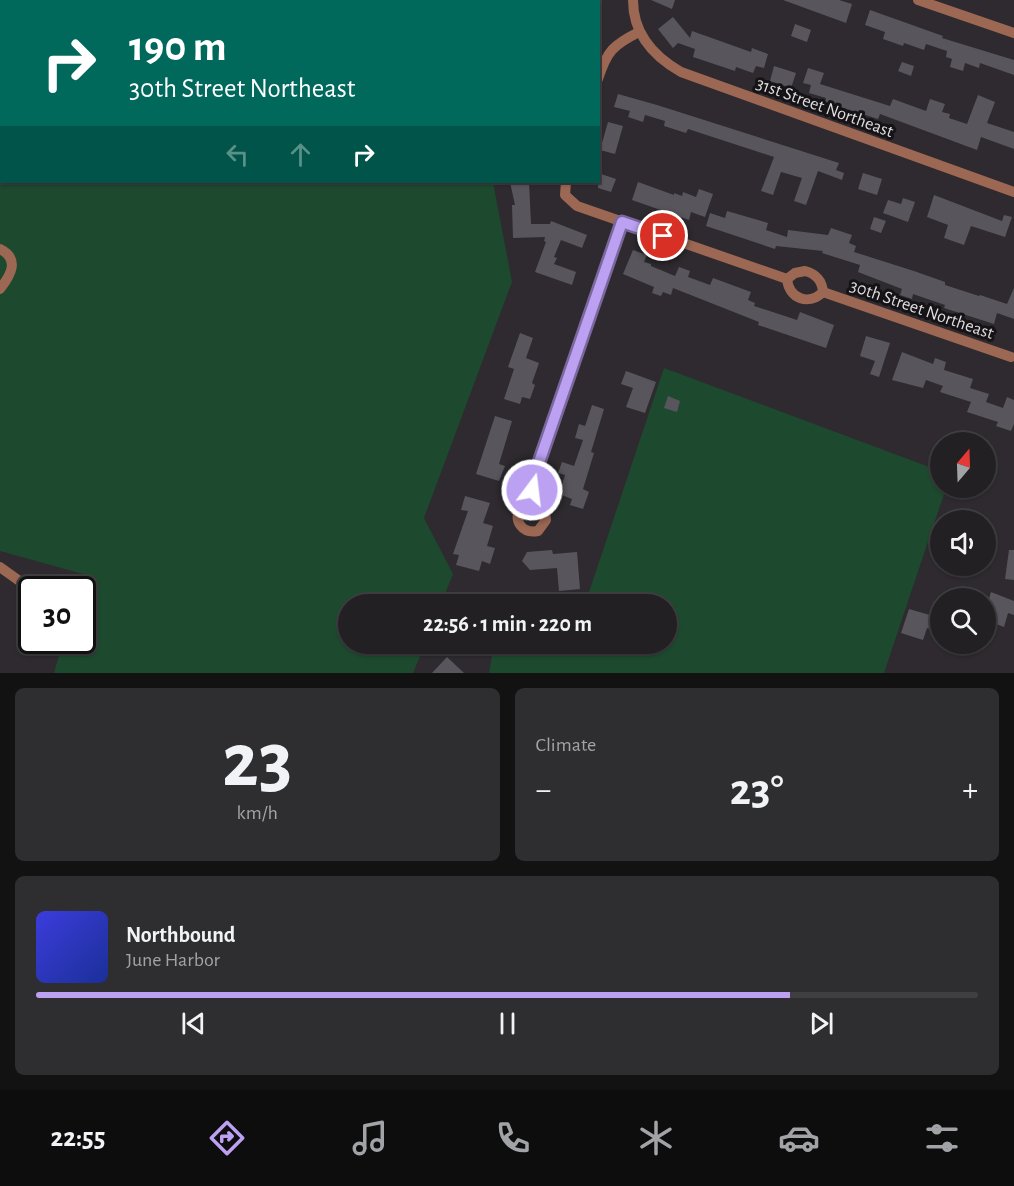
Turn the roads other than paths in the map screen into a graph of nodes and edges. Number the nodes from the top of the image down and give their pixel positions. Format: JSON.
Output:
{"nodes":[{"id":1,"x":633,"y":0,"type":"edge"},
{"id":2,"x":918,"y":0,"type":"edge"},
{"id":3,"x":639,"y":32,"type":"junction"},
{"id":4,"x":1014,"y":33,"type":"edge"},
{"id":5,"x":602,"y":59,"type":"edge"},
{"id":6,"x":566,"y":183,"type":"edge"},
{"id":7,"x":1014,"y":192,"type":"edge"},
{"id":8,"x":622,"y":222,"type":"junction"},
{"id":9,"x":0,"y":249,"type":"edge"},
{"id":10,"x":787,"y":279,"type":"junction"},
{"id":11,"x":0,"y":289,"type":"edge"},
{"id":12,"x":823,"y":292,"type":"junction"},
{"id":13,"x":1011,"y":357,"type":"dead end"},
{"id":14,"x":532,"y":490,"type":"dead end"},
{"id":15,"x":0,"y":567,"type":"edge"},
{"id":16,"x":18,"y":580,"type":"edge"}],
"edges":[{"from":1,"to":3,"type":"street"},
{"from":2,"to":4,"type":"street"},
{"from":3,"to":5,"type":"street"},
{"from":3,"to":7,"type":"street","name":"31st Street Northeast"},
{"from":6,"to":8,"type":"street","name":"30th Street Northeast"},
{"from":8,"to":10,"type":"street","name":"30th Street Northeast"},
{"from":8,"to":14,"type":"street"},
{"from":9,"to":11,"type":"street"},
{"from":10,"to":12,"type":"street","name":"30th Street Northeast"},
{"from":10,"to":12,"type":"street","name":"30th Street Northeast"},
{"from":12,"to":13,"type":"street","name":"30th Street Northeast"},
{"from":15,"to":16,"type":"street"}]}
